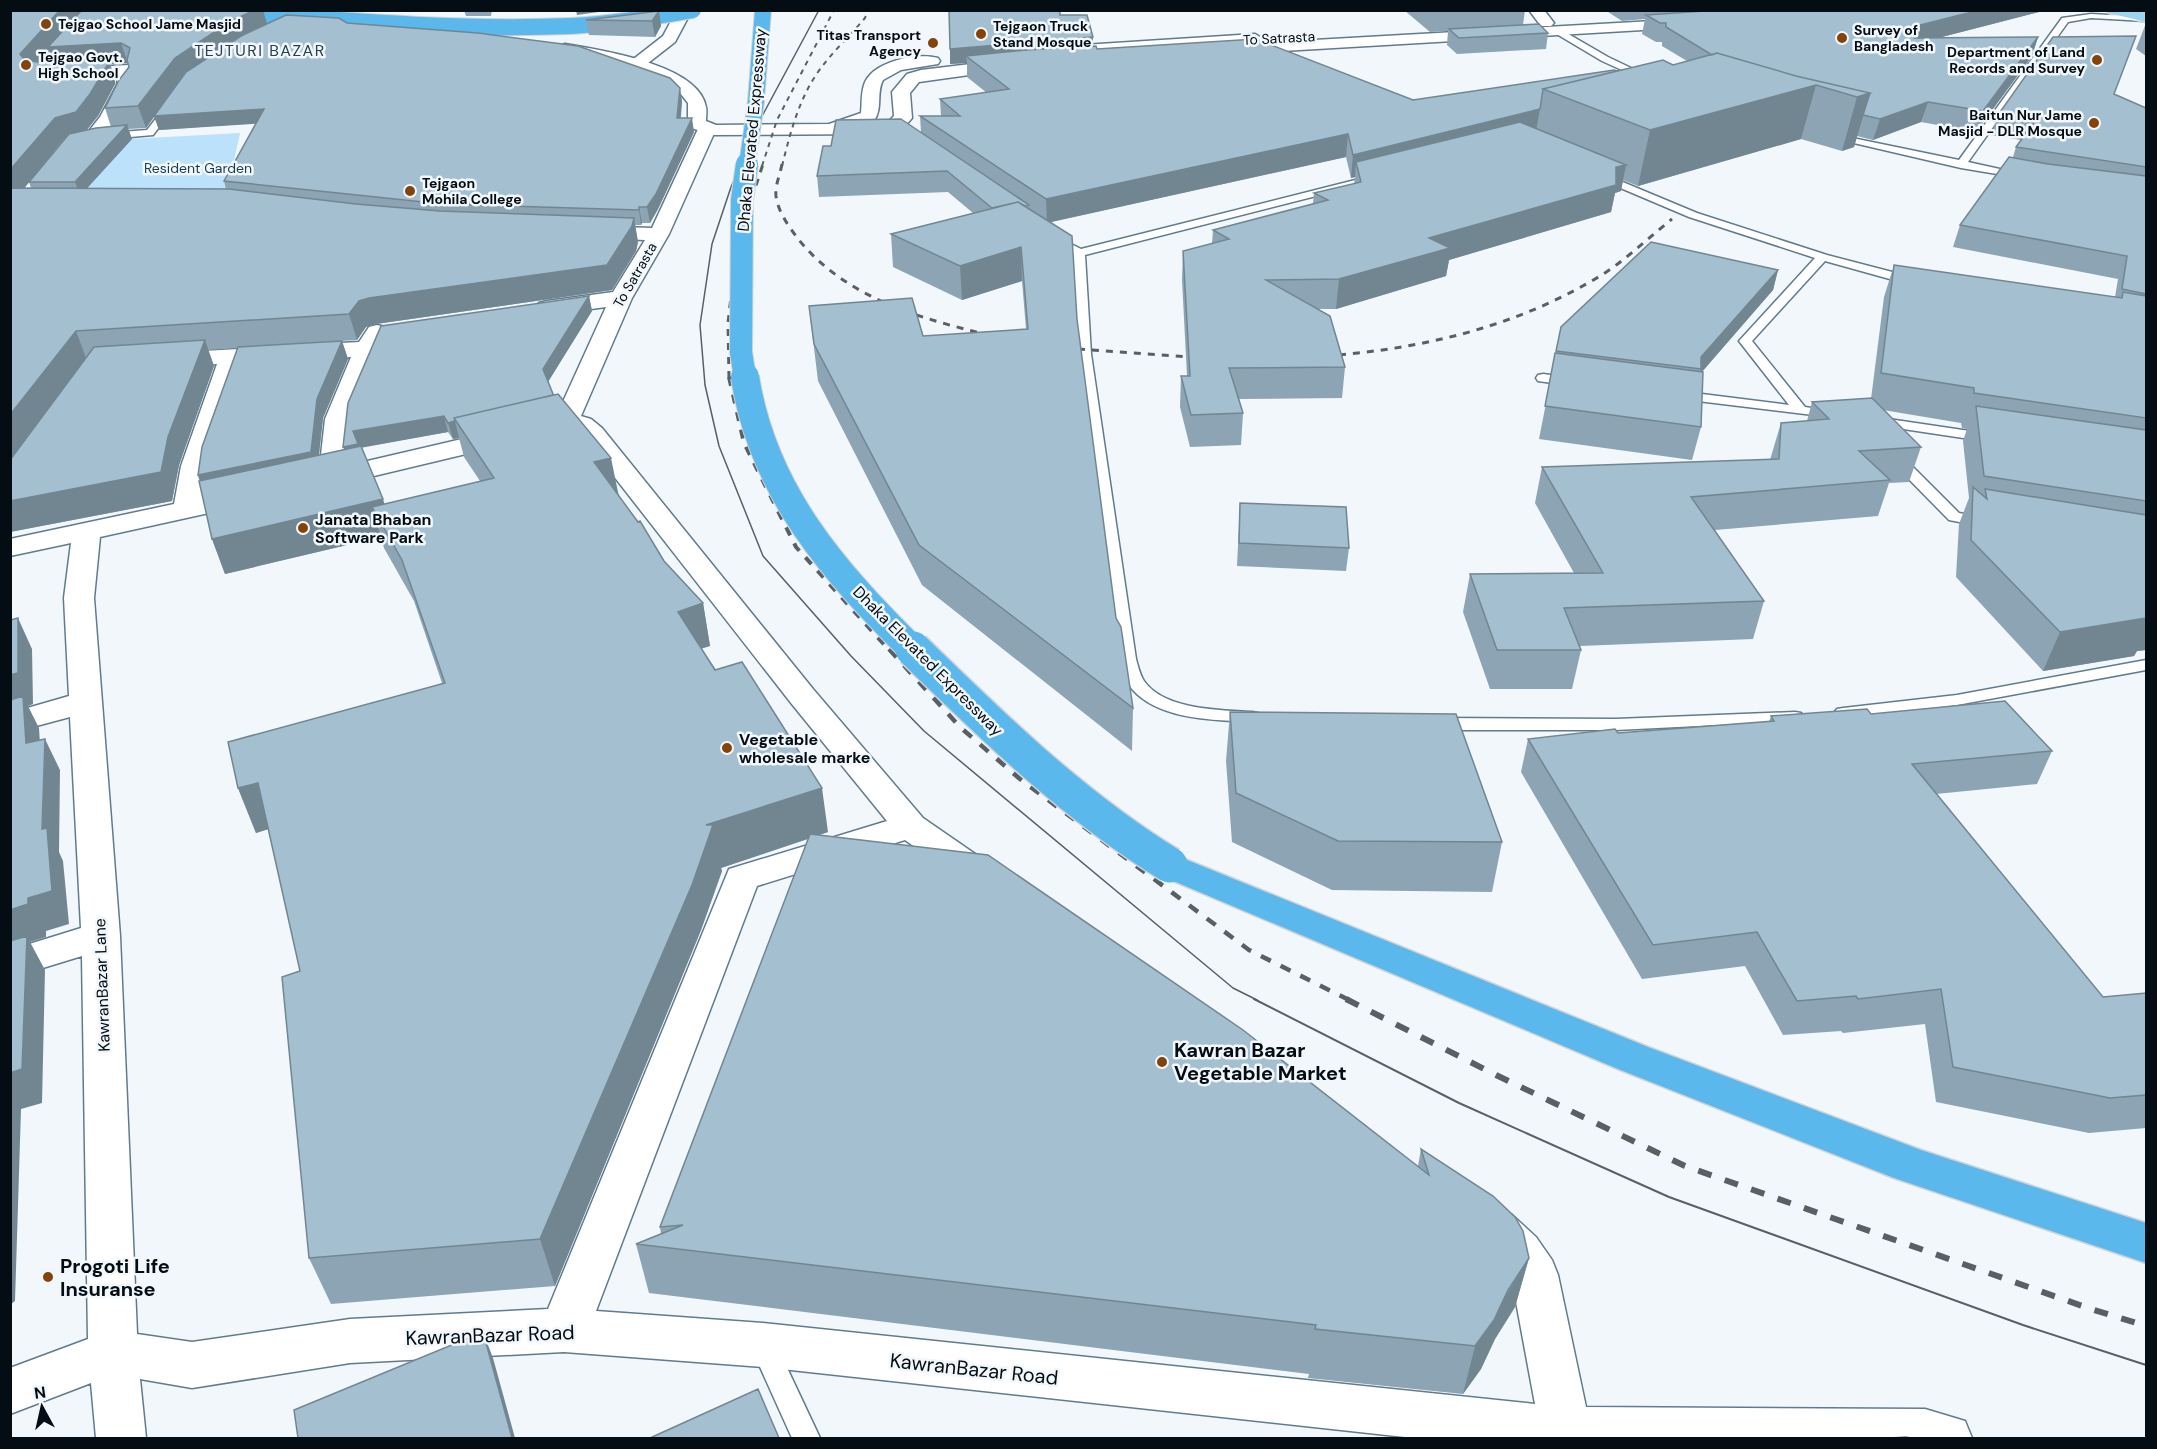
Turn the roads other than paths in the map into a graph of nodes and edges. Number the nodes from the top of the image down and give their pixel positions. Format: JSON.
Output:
{"nodes":[{"id":1,"x":97,"y":10,"type":"edge"},
{"id":2,"x":206,"y":10,"type":"edge"},
{"id":3,"x":685,"y":10,"type":"edge"},
{"id":4,"x":693,"y":10,"type":"edge"},
{"id":5,"x":763,"y":10,"type":"edge"},
{"id":6,"x":2114,"y":10,"type":"edge"},
{"id":7,"x":189,"y":14,"type":"edge"},
{"id":8,"x":2145,"y":16,"type":"edge"},
{"id":9,"x":1705,"y":19,"type":"edge"},
{"id":10,"x":1547,"y":21,"type":"edge"},
{"id":11,"x":519,"y":43,"type":"edge"},
{"id":12,"x":546,"y":46,"type":"edge"},
{"id":13,"x":637,"y":64,"type":"junction"},
{"id":14,"x":926,"y":68,"type":"junction"},
{"id":15,"x":1659,"y":84,"type":"edge"},
{"id":16,"x":175,"y":98,"type":"edge"},
{"id":17,"x":707,"y":129,"type":"junction"},
{"id":18,"x":816,"y":129,"type":"junction"},
{"id":19,"x":1819,"y":134,"type":"dead end"},
{"id":20,"x":89,"y":137,"type":"joint"},
{"id":21,"x":1961,"y":165,"type":"junction"},
{"id":22,"x":1392,"y":174,"type":"edge"},
{"id":23,"x":1595,"y":174,"type":"edge"},
{"id":24,"x":2040,"y":180,"type":"edge"},
{"id":25,"x":576,"y":231,"type":"edge"},
{"id":26,"x":658,"y":234,"type":"junction"},
{"id":27,"x":1060,"y":239,"type":"edge"},
{"id":28,"x":1079,"y":253,"type":"junction"},
{"id":29,"x":1823,"y":257,"type":"junction"},
{"id":30,"x":1932,"y":286,"type":"edge"},
{"id":31,"x":621,"y":298,"type":"junction"},
{"id":32,"x":527,"y":311,"type":"edge"},
{"id":33,"x":400,"y":329,"type":"edge"},
{"id":34,"x":366,"y":349,"type":"junction"},
{"id":35,"x":232,"y":357,"type":"junction"},
{"id":36,"x":142,"y":362,"type":"edge"},
{"id":37,"x":1543,"y":378,"type":"dead end"},
{"id":38,"x":1590,"y":384,"type":"edge"},
{"id":39,"x":1660,"y":393,"type":"edge"},
{"id":40,"x":1800,"y":410,"type":"junction"},
{"id":41,"x":1845,"y":417,"type":"edge"},
{"id":42,"x":566,"y":422,"type":"junction"},
{"id":43,"x":2006,"y":441,"type":"edge"},
{"id":44,"x":332,"y":478,"type":"junction"},
{"id":45,"x":187,"y":509,"type":"junction"},
{"id":46,"x":1998,"y":524,"type":"edge"},
{"id":47,"x":86,"y":532,"type":"junction"},
{"id":48,"x":10,"y":548,"type":"edge"},
{"id":49,"x":2146,"y":664,"type":"edge"},
{"id":50,"x":86,"y":702,"type":"junction"},
{"id":51,"x":1271,"y":718,"type":"edge"},
{"id":52,"x":10,"y":723,"type":"edge"},
{"id":53,"x":1419,"y":724,"type":"edge"},
{"id":54,"x":910,"y":826,"type":"junction"},
{"id":55,"x":1008,"y":895,"type":"edge"},
{"id":56,"x":101,"y":936,"type":"junction"},
{"id":57,"x":10,"y":964,"type":"edge"},
{"id":58,"x":1468,"y":1210,"type":"edge"},
{"id":59,"x":2146,"y":1243,"type":"edge"},
{"id":60,"x":564,"y":1330,"type":"junction"},
{"id":61,"x":764,"y":1345,"type":"junction"},
{"id":62,"x":113,"y":1352,"type":"junction"},
{"id":63,"x":10,"y":1391,"type":"edge"},
{"id":64,"x":1567,"y":1435,"type":"edge"},
{"id":65,"x":122,"y":1438,"type":"edge"},
{"id":66,"x":806,"y":1438,"type":"edge"},
{"id":67,"x":1947,"y":1438,"type":"edge"}],
"edges":[{"from":1,"to":20,"type":"street"},
{"from":2,"to":4,"type":"highway","bridge":true},
{"from":3,"to":13,"type":"street"},
{"from":5,"to":59,"type":"highway","name":"Dhaka Elevated Expressway","bridge":true},
{"from":6,"to":8,"type":"main road"},
{"from":7,"to":11,"type":"street"},
{"from":8,"to":21,"type":"lane"},
{"from":9,"to":10,"type":"street"},
{"from":10,"to":14,"type":"street"},
{"from":10,"to":15,"type":"lane"},
{"from":12,"to":13,"type":"street"},
{"from":13,"to":17,"type":"street"},
{"from":14,"to":18,"type":"street"},
{"from":14,"to":18,"type":"street"},
{"from":16,"to":20,"type":"lane"},
{"from":17,"to":18,"type":"street"},
{"from":17,"to":26,"type":"street","name":"To Satrasta"},
{"from":19,"to":21,"type":"lane"},
{"from":21,"to":24,"type":"lane"},
{"from":22,"to":28,"type":"lane"},
{"from":23,"to":29,"type":"lane"},
{"from":25,"to":26,"type":"street"},
{"from":26,"to":31,"type":"street","name":"To Satrasta"},
{"from":27,"to":28,"type":"lane"},
{"from":28,"to":51,"type":"lane"},
{"from":29,"to":30,"type":"lane"},
{"from":29,"to":40,"type":"lane"},
{"from":31,"to":32,"type":"street"},
{"from":31,"to":42,"type":"street","name":"To Satrasta"},
{"from":33,"to":34,"type":"street"},
{"from":34,"to":35,"type":"street"},
{"from":34,"to":44,"type":"street"},
{"from":35,"to":36,"type":"street"},
{"from":35,"to":45,"type":"street"},
{"from":37,"to":38,"type":"lane"},
{"from":39,"to":40,"type":"lane"},
{"from":40,"to":41,"type":"lane"},
{"from":42,"to":44,"type":"street"},
{"from":42,"to":54,"type":"street"},
{"from":43,"to":46,"type":"lane"},
{"from":44,"to":45,"type":"street"},
{"from":45,"to":47,"type":"street"},
{"from":47,"to":48,"type":"street"},
{"from":47,"to":50,"type":"street","name":"KawranBazar Lane"},
{"from":49,"to":53,"type":"lane"},
{"from":50,"to":52,"type":"street"},
{"from":50,"to":56,"type":"street","name":"KawranBazar Lane"},
{"from":54,"to":55,"type":"street"},
{"from":54,"to":60,"type":"street"},
{"from":56,"to":57,"type":"street"},
{"from":56,"to":62,"type":"street","name":"KawranBazar Lane"},
{"from":58,"to":64,"type":"street"},
{"from":60,"to":61,"type":"street","name":"KawranBazar Road"},
{"from":60,"to":62,"type":"street","name":"KawranBazar Road"},
{"from":61,"to":64,"type":"street","name":"KawranBazar Road"},
{"from":61,"to":66,"type":"lane"},
{"from":62,"to":63,"type":"street"},
{"from":62,"to":65,"type":"street","name":"KawranBazar Lane"},
{"from":64,"to":67,"type":"street","name":"KawranBazar Road"}]}
